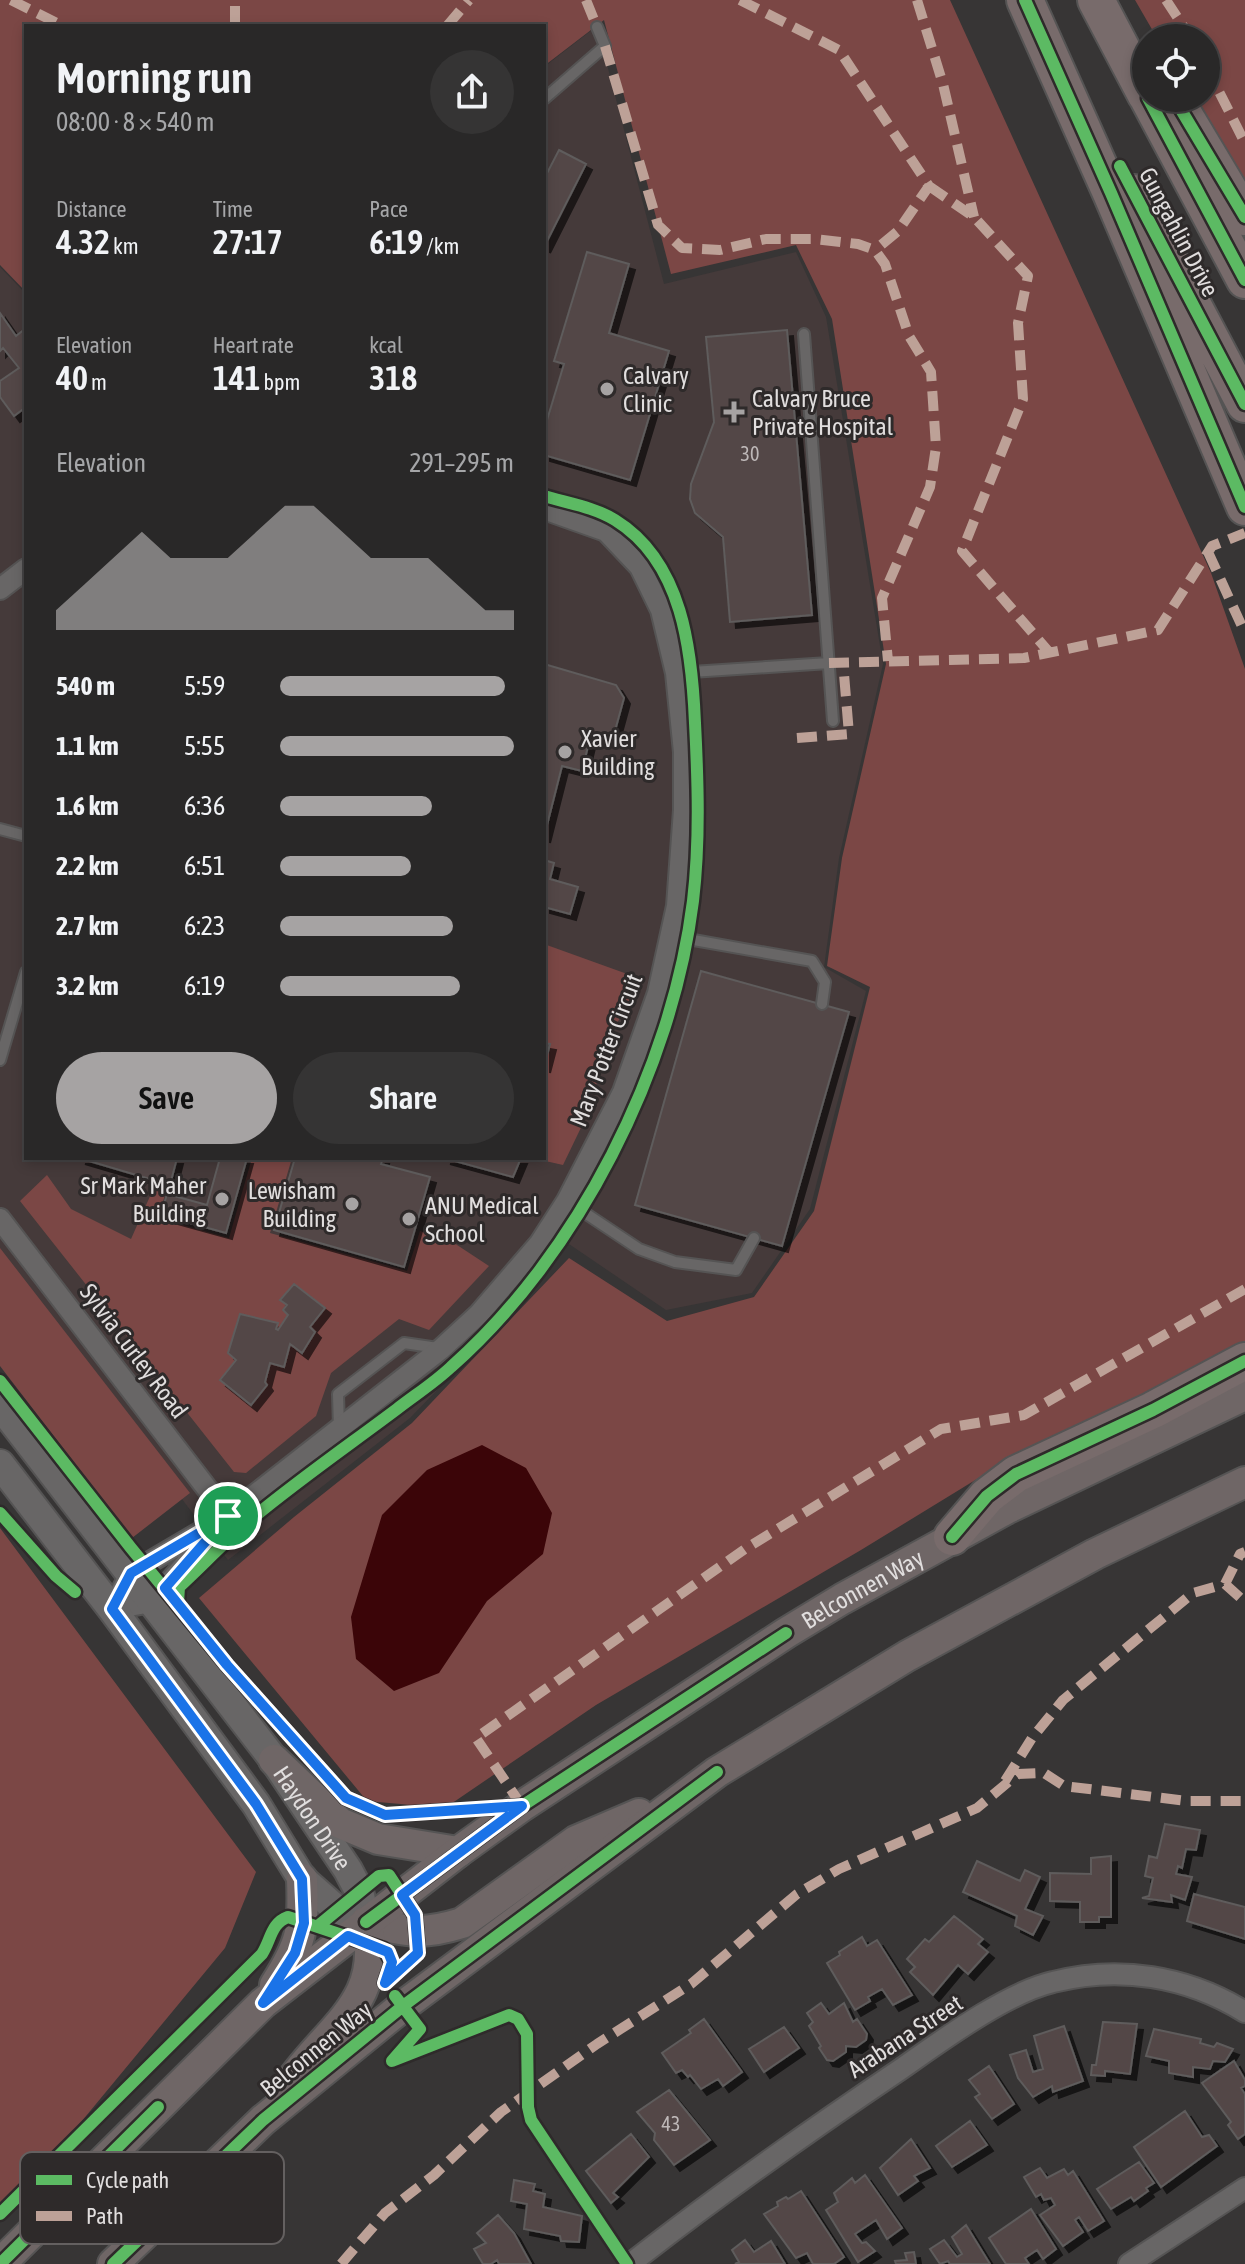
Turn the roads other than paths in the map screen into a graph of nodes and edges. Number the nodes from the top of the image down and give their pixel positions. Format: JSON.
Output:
{"nodes":[{"id":1,"x":1025,"y":0,"type":"edge"},
{"id":2,"x":1032,"y":0,"type":"edge"},
{"id":3,"x":1096,"y":0,"type":"edge"},
{"id":4,"x":1115,"y":0,"type":"edge"},
{"id":5,"x":597,"y":27,"type":"dead end"},
{"id":6,"x":1132,"y":29,"type":"edge"},
{"id":7,"x":1132,"y":68,"type":"edge"},
{"id":8,"x":546,"y":97,"type":"edge"},
{"id":9,"x":1156,"y":112,"type":"edge"},
{"id":10,"x":1182,"y":112,"type":"edge"},
{"id":11,"x":1245,"y":217,"type":"edge"},
{"id":12,"x":1245,"y":280,"type":"edge"},
{"id":13,"x":804,"y":334,"type":"dead end"},
{"id":14,"x":1245,"y":404,"type":"edge"},
{"id":15,"x":1245,"y":507,"type":"edge"},
{"id":16,"x":546,"y":510,"type":"edge"},
{"id":17,"x":24,"y":571,"type":"edge"},
{"id":18,"x":2,"y":593,"type":"edge"},
{"id":19,"x":829,"y":663,"type":"junction"},
{"id":20,"x":676,"y":673,"type":"junction"},
{"id":21,"x":833,"y":721,"type":"dead end"},
{"id":22,"x":1,"y":832,"type":"edge"},
{"id":23,"x":24,"y":836,"type":"edge"},
{"id":24,"x":671,"y":936,"type":"junction"},
{"id":25,"x":24,"y":979,"type":"edge"},
{"id":26,"x":822,"y":1004,"type":"dead end"},
{"id":27,"x":0,"y":1060,"type":"edge"},
{"id":28,"x":567,"y":1201,"type":"junction"},
{"id":29,"x":0,"y":1219,"type":"edge"},
{"id":30,"x":754,"y":1238,"type":"dead end"},
{"id":31,"x":441,"y":1349,"type":"junction"},
{"id":32,"x":1245,"y":1361,"type":"edge"},
{"id":33,"x":1245,"y":1395,"type":"edge"},
{"id":34,"x":0,"y":1405,"type":"edge"},
{"id":35,"x":339,"y":1430,"type":"junction"},
{"id":36,"x":0,"y":1464,"type":"edge"},
{"id":37,"x":1245,"y":1482,"type":"edge"},
{"id":38,"x":228,"y":1516,"type":"junction"},
{"id":39,"x":952,"y":1537,"type":"junction"},
{"id":40,"x":131,"y":1573,"type":"junction"},
{"id":41,"x":152,"y":1602,"type":"junction"},
{"id":42,"x":112,"y":1609,"type":"junction"},
{"id":43,"x":274,"y":1760,"type":"junction"},
{"id":44,"x":682,"y":1796,"type":"junction"},
{"id":45,"x":458,"y":1852,"type":"junction"},
{"id":46,"x":302,"y":1879,"type":"junction"},
{"id":47,"x":366,"y":1922,"type":"junction"},
{"id":48,"x":263,"y":2003,"type":"junction"},
{"id":49,"x":1245,"y":2012,"type":"edge"},
{"id":50,"x":263,"y":2120,"type":"junction"},
{"id":51,"x":113,"y":2152,"type":"edge"},
{"id":52,"x":230,"y":2152,"type":"edge"},
{"id":53,"x":1245,"y":2188,"type":"edge"},
{"id":54,"x":20,"y":2244,"type":"edge"},
{"id":55,"x":134,"y":2244,"type":"edge"},
{"id":56,"x":0,"y":2264,"type":"edge"},
{"id":57,"x":113,"y":2264,"type":"edge"},
{"id":58,"x":630,"y":2264,"type":"edge"},
{"id":59,"x":1129,"y":2264,"type":"edge"}],
"edges":[{"from":1,"to":15,"type":"highway"},
{"from":2,"to":14,"type":"highway","name":"Gungahlin Drive"},
{"from":3,"to":7,"type":"highway","name":"Gungahlin Drive"},
{"from":4,"to":6,"type":"highway"},
{"from":5,"to":8,"type":"lane"},
{"from":9,"to":12,"type":"highway","name":"Gungahlin Drive"},
{"from":10,"to":11,"type":"highway"},
{"from":13,"to":19,"type":"lane"},
{"from":16,"to":20,"type":"street","name":"Mary Potter Circuit"},
{"from":17,"to":18,"type":"street"},
{"from":19,"to":20,"type":"lane"},
{"from":19,"to":21,"type":"lane"},
{"from":20,"to":24,"type":"street","name":"Mary Potter Circuit"},
{"from":22,"to":23,"type":"lane"},
{"from":24,"to":26,"type":"lane"},
{"from":24,"to":28,"type":"street","name":"Mary Potter Circuit"},
{"from":25,"to":27,"type":"lane"},
{"from":28,"to":30,"type":"lane"},
{"from":28,"to":31,"type":"street","name":"Mary Potter Circuit"},
{"from":29,"to":38,"type":"street","name":"Sylvia Curley Road"},
{"from":31,"to":35,"type":"street","name":"Mary Potter Circuit"},
{"from":31,"to":35,"type":"lane"},
{"from":32,"to":39,"type":"highway"},
{"from":33,"to":39,"type":"main road","name":"Belconnen Way"},
{"from":34,"to":40,"type":"main road","name":"Haydon Drive"},
{"from":35,"to":38,"type":"street","name":"Mary Potter Circuit"},
{"from":36,"to":42,"type":"main road","name":"Haydon Drive"},
{"from":37,"to":44,"type":"main road","name":"Belconnen Way"},
{"from":38,"to":40,"type":"street","name":"Mary Potter Circuit"},
{"from":38,"to":41,"type":"street","name":"Mary Potter Circuit"},
{"from":39,"to":45,"type":"main road","name":"Belconnen Way"},
{"from":40,"to":41,"type":"main road","name":"Haydon Drive"},
{"from":40,"to":42,"type":"street"},
{"from":41,"to":42,"type":"street"},
{"from":41,"to":43,"type":"main road","name":"Haydon Drive"},
{"from":42,"to":46,"type":"main road","name":"Haydon Drive"},
{"from":43,"to":45,"type":"main road"},
{"from":43,"to":47,"type":"main road","name":"Haydon Drive"},
{"from":44,"to":47,"type":"main road"},
{"from":44,"to":50,"type":"main road","name":"Belconnen Way"},
{"from":45,"to":47,"type":"main road","name":"Belconnen Way"},
{"from":46,"to":47,"type":"main road","name":"Haydon Drive"},
{"from":46,"to":48,"type":"main road"},
{"from":47,"to":48,"type":"main road","name":"Belconnen Way"},
{"from":47,"to":50,"type":"main road"},
{"from":48,"to":51,"type":"main road","name":"Belconnen Way"},
{"from":49,"to":58,"type":"street","name":"Arabana Street"},
{"from":50,"to":52,"type":"main road","name":"Belconnen Way"},
{"from":53,"to":59,"type":"street"},
{"from":54,"to":56,"type":"main road","name":"Belconnen Way"},
{"from":55,"to":57,"type":"main road","name":"Belconnen Way"}]}
